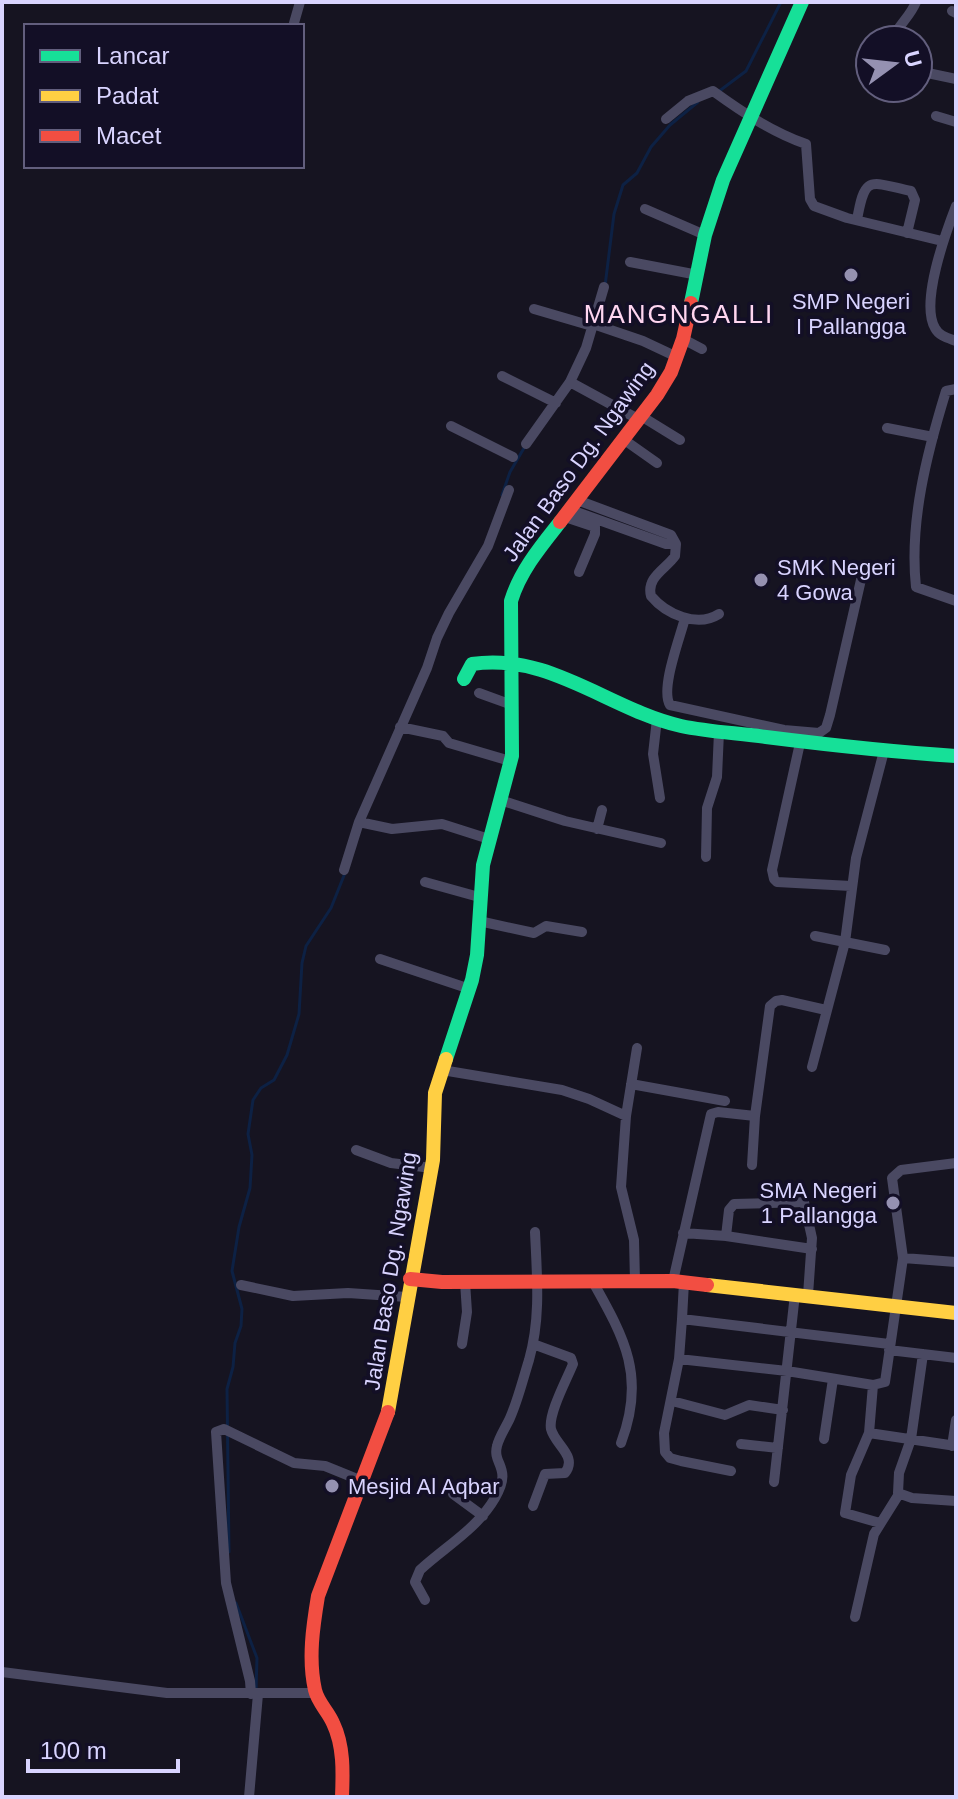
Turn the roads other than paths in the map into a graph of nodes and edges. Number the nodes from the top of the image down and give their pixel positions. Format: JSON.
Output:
{"nodes":[{"id":1,"x":300,"y":2,"type":"edge"},
{"id":2,"x":802,"y":2,"type":"edge"},
{"id":3,"x":916,"y":2,"type":"edge"},
{"id":4,"x":294,"y":23,"type":"dead end"},
{"id":5,"x":901,"y":24,"type":"edge"},
{"id":6,"x":934,"y":74,"type":"edge"},
{"id":7,"x":956,"y":79,"type":"edge"},
{"id":8,"x":936,"y":116,"type":"dead end"},
{"id":9,"x":752,"y":117,"type":"junction"},
{"id":10,"x":666,"y":119,"type":"dead end"},
{"id":11,"x":956,"y":122,"type":"edge"},
{"id":12,"x":956,"y":206,"type":"edge"},
{"id":13,"x":645,"y":209,"type":"dead end"},
{"id":14,"x":857,"y":220,"type":"junction"},
{"id":15,"x":907,"y":233,"type":"junction"},
{"id":16,"x":705,"y":235,"type":"junction"},
{"id":17,"x":942,"y":241,"type":"junction"},
{"id":18,"x":630,"y":262,"type":"dead end"},
{"id":19,"x":698,"y":275,"type":"junction"},
{"id":20,"x":604,"y":287,"type":"dead end"},
{"id":21,"x":534,"y":309,"type":"dead end"},
{"id":22,"x":594,"y":326,"type":"junction"},
{"id":23,"x":683,"y":339,"type":"junction"},
{"id":24,"x":956,"y":341,"type":"edge"},
{"id":25,"x":702,"y":349,"type":"dead end"},
{"id":26,"x":677,"y":357,"type":"junction"},
{"id":27,"x":502,"y":376,"type":"dead end"},
{"id":28,"x":571,"y":383,"type":"junction"},
{"id":29,"x":956,"y":389,"type":"edge"},
{"id":30,"x":556,"y":403,"type":"junction"},
{"id":31,"x":639,"y":418,"type":"junction"},
{"id":32,"x":451,"y":426,"type":"dead end"},
{"id":33,"x":887,"y":428,"type":"dead end"},
{"id":34,"x":933,"y":437,"type":"junction"},
{"id":35,"x":623,"y":439,"type":"junction"},
{"id":36,"x":680,"y":440,"type":"dead end"},
{"id":37,"x":526,"y":444,"type":"dead end"},
{"id":38,"x":513,"y":457,"type":"dead end"},
{"id":39,"x":657,"y":463,"type":"dead end"},
{"id":40,"x":509,"y":490,"type":"dead end"},
{"id":41,"x":576,"y":509,"type":"junction"},
{"id":42,"x":863,"y":571,"type":"dead end"},
{"id":43,"x":579,"y":572,"type":"dead end"},
{"id":44,"x":956,"y":601,"type":"edge"},
{"id":45,"x":719,"y":614,"type":"dead end"},
{"id":46,"x":685,"y":618,"type":"junction"},
{"id":47,"x":510,"y":661,"type":"junction"},
{"id":48,"x":464,"y":679,"type":"dead end"},
{"id":49,"x":479,"y":693,"type":"dead end"},
{"id":50,"x":512,"y":705,"type":"junction"},
{"id":51,"x":657,"y":719,"type":"junction"},
{"id":52,"x":403,"y":727,"type":"junction"},
{"id":53,"x":719,"y":732,"type":"junction"},
{"id":54,"x":800,"y":743,"type":"junction"},
{"id":55,"x":884,"y":751,"type":"junction"},
{"id":56,"x":956,"y":756,"type":"edge"},
{"id":57,"x":510,"y":761,"type":"junction"},
{"id":58,"x":660,"y":798,"type":"dead end"},
{"id":59,"x":500,"y":800,"type":"junction"},
{"id":60,"x":602,"y":810,"type":"dead end"},
{"id":61,"x":363,"y":823,"type":"junction"},
{"id":62,"x":597,"y":829,"type":"junction"},
{"id":63,"x":489,"y":839,"type":"junction"},
{"id":64,"x":661,"y":843,"type":"dead end"},
{"id":65,"x":706,"y":857,"type":"dead end"},
{"id":66,"x":344,"y":870,"type":"dead end"},
{"id":67,"x":425,"y":882,"type":"dead end"},
{"id":68,"x":851,"y":886,"type":"junction"},
{"id":69,"x":479,"y":897,"type":"junction"},
{"id":70,"x":479,"y":921,"type":"junction"},
{"id":71,"x":582,"y":932,"type":"dead end"},
{"id":72,"x":815,"y":936,"type":"dead end"},
{"id":73,"x":845,"y":942,"type":"junction"},
{"id":74,"x":885,"y":950,"type":"dead end"},
{"id":75,"x":380,"y":959,"type":"dead end"},
{"id":76,"x":470,"y":989,"type":"junction"},
{"id":77,"x":826,"y":1010,"type":"junction"},
{"id":78,"x":637,"y":1048,"type":"dead end"},
{"id":79,"x":812,"y":1067,"type":"dead end"},
{"id":80,"x":442,"y":1070,"type":"junction"},
{"id":81,"x":631,"y":1084,"type":"junction"},
{"id":82,"x":725,"y":1101,"type":"dead end"},
{"id":83,"x":626,"y":1116,"type":"junction"},
{"id":84,"x":755,"y":1116,"type":"junction"},
{"id":85,"x":356,"y":1150,"type":"dead end"},
{"id":86,"x":956,"y":1163,"type":"edge"},
{"id":87,"x":752,"y":1165,"type":"dead end"},
{"id":88,"x":432,"y":1168,"type":"junction"},
{"id":89,"x":535,"y":1232,"type":"dead end"},
{"id":90,"x":683,"y":1233,"type":"junction"},
{"id":91,"x":726,"y":1236,"type":"junction"},
{"id":92,"x":812,"y":1249,"type":"junction"},
{"id":93,"x":903,"y":1258,"type":"junction"},
{"id":94,"x":956,"y":1262,"type":"edge"},
{"id":95,"x":410,"y":1279,"type":"junction"},
{"id":96,"x":635,"y":1281,"type":"junction"},
{"id":97,"x":679,"y":1281,"type":"junction"},
{"id":98,"x":465,"y":1282,"type":"junction"},
{"id":99,"x":593,"y":1282,"type":"junction"},
{"id":100,"x":538,"y":1283,"type":"junction"},
{"id":101,"x":241,"y":1285,"type":"dead end"},
{"id":102,"x":802,"y":1294,"type":"junction"},
{"id":103,"x":407,"y":1297,"type":"junction"},
{"id":104,"x":896,"y":1305,"type":"junction"},
{"id":105,"x":956,"y":1313,"type":"edge"},
{"id":106,"x":682,"y":1319,"type":"junction"},
{"id":107,"x":790,"y":1333,"type":"junction"},
{"id":108,"x":462,"y":1344,"type":"dead end"},
{"id":109,"x":533,"y":1344,"type":"junction"},
{"id":110,"x":889,"y":1347,"type":"junction"},
{"id":111,"x":923,"y":1354,"type":"junction"},
{"id":112,"x":956,"y":1358,"type":"edge"},
{"id":113,"x":679,"y":1359,"type":"junction"},
{"id":114,"x":787,"y":1371,"type":"junction"},
{"id":115,"x":833,"y":1379,"type":"junction"},
{"id":116,"x":873,"y":1385,"type":"junction"},
{"id":117,"x":672,"y":1401,"type":"junction"},
{"id":118,"x":783,"y":1410,"type":"junction"},
{"id":119,"x":956,"y":1420,"type":"edge"},
{"id":120,"x":869,"y":1433,"type":"junction"},
{"id":121,"x":824,"y":1439,"type":"dead end"},
{"id":122,"x":911,"y":1439,"type":"junction"},
{"id":123,"x":621,"y":1443,"type":"dead end"},
{"id":124,"x":741,"y":1444,"type":"dead end"},
{"id":125,"x":954,"y":1446,"type":"edge"},
{"id":126,"x":778,"y":1448,"type":"junction"},
{"id":127,"x":731,"y":1471,"type":"dead end"},
{"id":128,"x":362,"y":1481,"type":"junction"},
{"id":129,"x":774,"y":1482,"type":"dead end"},
{"id":130,"x":453,"y":1494,"type":"dead end"},
{"id":131,"x":899,"y":1494,"type":"junction"},
{"id":132,"x":956,"y":1501,"type":"edge"},
{"id":133,"x":533,"y":1506,"type":"dead end"},
{"id":134,"x":483,"y":1516,"type":"junction"},
{"id":135,"x":880,"y":1523,"type":"junction"},
{"id":136,"x":425,"y":1600,"type":"dead end"},
{"id":137,"x":855,"y":1617,"type":"dead end"},
{"id":138,"x":2,"y":1672,"type":"edge"},
{"id":139,"x":315,"y":1693,"type":"junction"},
{"id":140,"x":255,"y":1694,"type":"junction"},
{"id":141,"x":249,"y":1797,"type":"edge"},
{"id":142,"x":342,"y":1797,"type":"edge"}],
"edges":[{"from":1,"to":4,"type":"street"},
{"from":2,"to":9,"type":"main road","name":"Jalan Baso Dg. Ngawing"},
{"from":3,"to":5,"type":"street"},
{"from":6,"to":7,"type":"street"},
{"from":8,"to":11,"type":"street"},
{"from":9,"to":10,"type":"street"},
{"from":9,"to":14,"type":"street"},
{"from":9,"to":16,"type":"main road","name":"Jalan Baso Dg. Ngawing"},
{"from":12,"to":17,"type":"street"},
{"from":13,"to":16,"type":"street"},
{"from":14,"to":15,"type":"street"},
{"from":14,"to":15,"type":"street"},
{"from":15,"to":17,"type":"street"},
{"from":16,"to":19,"type":"main road","name":"Jalan Baso Dg. Ngawing"},
{"from":17,"to":24,"type":"street"},
{"from":18,"to":19,"type":"street"},
{"from":19,"to":23,"type":"main road","name":"Jalan Baso Dg. Ngawing"},
{"from":20,"to":22,"type":"street"},
{"from":21,"to":22,"type":"street"},
{"from":22,"to":26,"type":"street"},
{"from":22,"to":28,"type":"street"},
{"from":23,"to":25,"type":"street"},
{"from":23,"to":26,"type":"main road","name":"Jalan Baso Dg. Ngawing"},
{"from":26,"to":31,"type":"main road","name":"Jalan Baso Dg. Ngawing"},
{"from":27,"to":30,"type":"street"},
{"from":28,"to":30,"type":"street"},
{"from":28,"to":31,"type":"street"},
{"from":29,"to":34,"type":"street"},
{"from":30,"to":37,"type":"street"},
{"from":31,"to":35,"type":"main road","name":"Jalan Baso Dg. Ngawing"},
{"from":31,"to":36,"type":"street"},
{"from":32,"to":38,"type":"street"},
{"from":33,"to":34,"type":"street"},
{"from":34,"to":44,"type":"street"},
{"from":35,"to":39,"type":"street"},
{"from":35,"to":41,"type":"main road","name":"Jalan Baso Dg. Ngawing"},
{"from":40,"to":52,"type":"street"},
{"from":41,"to":43,"type":"street"},
{"from":41,"to":46,"type":"street"},
{"from":41,"to":47,"type":"main road","name":"Jalan Baso Dg. Ngawing"},
{"from":42,"to":46,"type":"street"},
{"from":45,"to":46,"type":"street"},
{"from":47,"to":48,"type":"main road"},
{"from":47,"to":50,"type":"main road","name":"Jalan Baso Dg. Ngawing"},
{"from":47,"to":51,"type":"main road"},
{"from":49,"to":50,"type":"street"},
{"from":50,"to":57,"type":"main road","name":"Jalan Baso Dg. Ngawing"},
{"from":51,"to":53,"type":"main road"},
{"from":51,"to":58,"type":"street"},
{"from":52,"to":57,"type":"street"},
{"from":52,"to":61,"type":"street"},
{"from":53,"to":54,"type":"main road"},
{"from":53,"to":65,"type":"street"},
{"from":54,"to":55,"type":"main road"},
{"from":54,"to":68,"type":"street"},
{"from":55,"to":56,"type":"main road"},
{"from":55,"to":68,"type":"street"},
{"from":57,"to":59,"type":"main road","name":"Jalan Baso Dg. Ngawing"},
{"from":59,"to":62,"type":"street"},
{"from":59,"to":63,"type":"main road","name":"Jalan Baso Dg. Ngawing"},
{"from":60,"to":62,"type":"street"},
{"from":61,"to":63,"type":"street"},
{"from":61,"to":66,"type":"street"},
{"from":62,"to":64,"type":"street"},
{"from":63,"to":69,"type":"main road","name":"Jalan Baso Dg. Ngawing"},
{"from":67,"to":69,"type":"street"},
{"from":68,"to":73,"type":"street"},
{"from":69,"to":70,"type":"main road","name":"Jalan Baso Dg. Ngawing"},
{"from":70,"to":71,"type":"street"},
{"from":70,"to":76,"type":"main road","name":"Jalan Baso Dg. Ngawing"},
{"from":72,"to":73,"type":"street"},
{"from":73,"to":74,"type":"street"},
{"from":73,"to":77,"type":"street"},
{"from":75,"to":76,"type":"street"},
{"from":76,"to":80,"type":"main road","name":"Jalan Baso Dg. Ngawing"},
{"from":77,"to":79,"type":"street"},
{"from":77,"to":84,"type":"street"},
{"from":78,"to":81,"type":"street"},
{"from":80,"to":83,"type":"street"},
{"from":80,"to":88,"type":"main road","name":"Jalan Baso Dg. Ngawing"},
{"from":81,"to":82,"type":"street"},
{"from":81,"to":83,"type":"street"},
{"from":83,"to":96,"type":"street"},
{"from":84,"to":87,"type":"street"},
{"from":84,"to":90,"type":"street"},
{"from":85,"to":88,"type":"street"},
{"from":86,"to":93,"type":"street"},
{"from":88,"to":95,"type":"main road","name":"Jalan Baso Dg. Ngawing"},
{"from":89,"to":100,"type":"street"},
{"from":90,"to":91,"type":"street"},
{"from":90,"to":97,"type":"street"},
{"from":91,"to":92,"type":"street"},
{"from":91,"to":92,"type":"street"},
{"from":92,"to":102,"type":"street"},
{"from":93,"to":94,"type":"street"},
{"from":93,"to":104,"type":"street"},
{"from":95,"to":98,"type":"main road"},
{"from":95,"to":103,"type":"main road","name":"Jalan Baso Dg. Ngawing"},
{"from":96,"to":97,"type":"main road"},
{"from":96,"to":99,"type":"main road"},
{"from":97,"to":102,"type":"main road"},
{"from":97,"to":106,"type":"street"},
{"from":98,"to":100,"type":"main road"},
{"from":98,"to":108,"type":"street"},
{"from":99,"to":100,"type":"main road"},
{"from":99,"to":123,"type":"street"},
{"from":100,"to":109,"type":"street"},
{"from":101,"to":103,"type":"street"},
{"from":102,"to":104,"type":"main road"},
{"from":102,"to":107,"type":"street"},
{"from":103,"to":128,"type":"main road","name":"Jalan Baso Dg. Ngawing"},
{"from":104,"to":105,"type":"main road"},
{"from":104,"to":110,"type":"street"},
{"from":106,"to":107,"type":"street"},
{"from":106,"to":113,"type":"street"},
{"from":107,"to":110,"type":"street"},
{"from":107,"to":114,"type":"street"},
{"from":109,"to":133,"type":"street"},
{"from":109,"to":134,"type":"street"},
{"from":110,"to":111,"type":"street"},
{"from":110,"to":116,"type":"street"},
{"from":111,"to":112,"type":"street"},
{"from":111,"to":122,"type":"street"},
{"from":113,"to":114,"type":"street"},
{"from":113,"to":117,"type":"street"},
{"from":114,"to":115,"type":"street"},
{"from":114,"to":118,"type":"street"},
{"from":115,"to":116,"type":"street"},
{"from":115,"to":121,"type":"street"},
{"from":116,"to":120,"type":"street"},
{"from":117,"to":118,"type":"street"},
{"from":117,"to":127,"type":"street"},
{"from":118,"to":126,"type":"street"},
{"from":119,"to":125,"type":"street"},
{"from":120,"to":122,"type":"street"},
{"from":120,"to":135,"type":"street"},
{"from":122,"to":125,"type":"street"},
{"from":122,"to":131,"type":"street"},
{"from":124,"to":126,"type":"street"},
{"from":126,"to":129,"type":"street"},
{"from":128,"to":139,"type":"main road","name":"Jalan Baso Dg. Ngawing"},
{"from":128,"to":140,"type":"street"},
{"from":130,"to":134,"type":"street"},
{"from":131,"to":132,"type":"street"},
{"from":131,"to":135,"type":"street"},
{"from":134,"to":136,"type":"street"},
{"from":135,"to":137,"type":"street"},
{"from":138,"to":140,"type":"street"},
{"from":139,"to":140,"type":"street"},
{"from":139,"to":142,"type":"main road","name":"Jalan Baso Dg. Ngawing"},
{"from":140,"to":141,"type":"street"}]}
